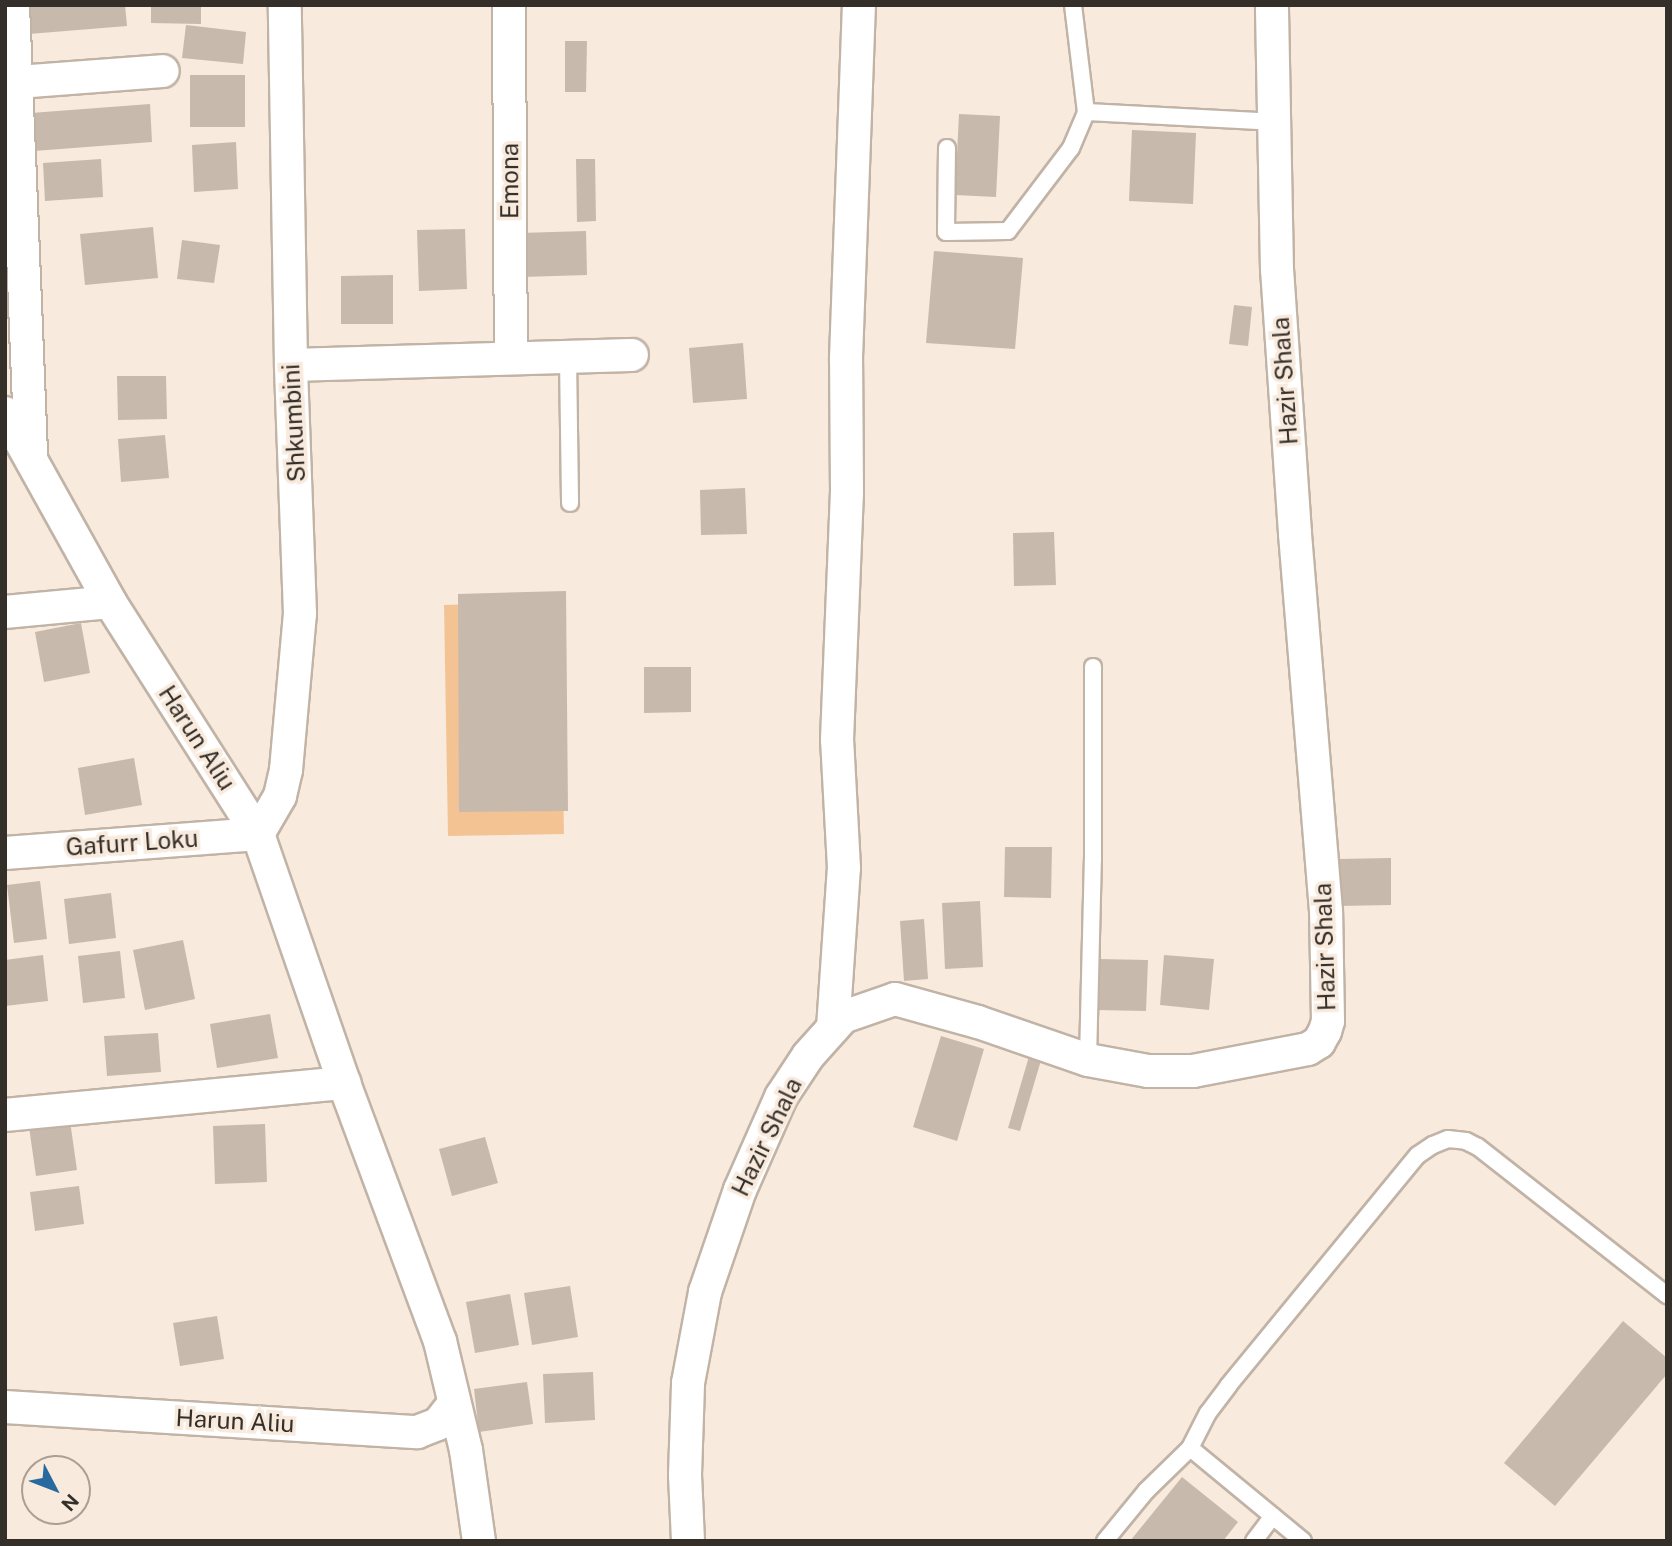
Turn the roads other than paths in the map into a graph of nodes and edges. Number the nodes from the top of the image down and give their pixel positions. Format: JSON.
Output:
{"nodes":[{"id":1,"x":13,"y":5,"type":"edge"},
{"id":2,"x":285,"y":5,"type":"edge"},
{"id":3,"x":509,"y":5,"type":"edge"},
{"id":4,"x":859,"y":5,"type":"edge"},
{"id":5,"x":1073,"y":5,"type":"edge"},
{"id":6,"x":1272,"y":5,"type":"edge"},
{"id":7,"x":163,"y":71,"type":"dead end"},
{"id":8,"x":17,"y":82,"type":"junction"},
{"id":9,"x":1086,"y":112,"type":"junction"},
{"id":10,"x":1274,"y":121,"type":"junction"},
{"id":11,"x":947,"y":148,"type":"dead end"},
{"id":12,"x":632,"y":355,"type":"dead end"},
{"id":13,"x":568,"y":357,"type":"junction"},
{"id":14,"x":511,"y":358,"type":"junction"},
{"id":15,"x":291,"y":365,"type":"junction"},
{"id":16,"x":5,"y":413,"type":"edge"},
{"id":17,"x":31,"y":464,"type":"junction"},
{"id":18,"x":570,"y":503,"type":"dead end"},
{"id":19,"x":110,"y":602,"type":"junction"},
{"id":20,"x":5,"y":612,"type":"edge"},
{"id":21,"x":1093,"y":667,"type":"dead end"},
{"id":22,"x":258,"y":834,"type":"junction"},
{"id":23,"x":5,"y":853,"type":"edge"},
{"id":24,"x":833,"y":1028,"type":"junction"},
{"id":25,"x":1088,"y":1060,"type":"junction"},
{"id":26,"x":344,"y":1083,"type":"junction"},
{"id":27,"x":5,"y":1115,"type":"edge"},
{"id":28,"x":1667,"y":1296,"type":"edge"},
{"id":29,"x":453,"y":1405,"type":"junction"},
{"id":30,"x":5,"y":1407,"type":"edge"},
{"id":31,"x":1191,"y":1448,"type":"junction"},
{"id":32,"x":1273,"y":1516,"type":"junction"},
{"id":33,"x":479,"y":1541,"type":"edge"},
{"id":34,"x":688,"y":1541,"type":"edge"},
{"id":35,"x":1105,"y":1541,"type":"edge"},
{"id":36,"x":1254,"y":1541,"type":"edge"},
{"id":37,"x":1303,"y":1541,"type":"edge"}],
"edges":[{"from":1,"to":8,"type":"street"},
{"from":2,"to":15,"type":"street","name":"Shkumbini"},
{"from":3,"to":14,"type":"street","name":"Emona"},
{"from":4,"to":24,"type":"street"},
{"from":5,"to":9,"type":"lane"},
{"from":6,"to":10,"type":"street","name":"Hazir Shala"},
{"from":7,"to":8,"type":"street"},
{"from":8,"to":17,"type":"street"},
{"from":9,"to":10,"type":"lane"},
{"from":9,"to":11,"type":"lane"},
{"from":10,"to":25,"type":"street","name":"Hazir Shala"},
{"from":12,"to":13,"type":"street"},
{"from":13,"to":14,"type":"street"},
{"from":13,"to":18,"type":"lane"},
{"from":14,"to":15,"type":"street"},
{"from":15,"to":22,"type":"street","name":"Shkumbini"},
{"from":16,"to":17,"type":"street","name":"Harun Aliu"},
{"from":17,"to":19,"type":"street","name":"Harun Aliu"},
{"from":19,"to":20,"type":"street"},
{"from":19,"to":22,"type":"street","name":"Harun Aliu"},
{"from":21,"to":25,"type":"lane"},
{"from":22,"to":23,"type":"street","name":"Gafurr Loku"},
{"from":22,"to":26,"type":"street","name":"Harun Aliu"},
{"from":24,"to":25,"type":"street","name":"Hazir Shala"},
{"from":24,"to":34,"type":"street","name":"Hazir Shala"},
{"from":26,"to":27,"type":"street"},
{"from":26,"to":29,"type":"street","name":"Harun Aliu"},
{"from":28,"to":31,"type":"lane"},
{"from":29,"to":30,"type":"street","name":"Harun Aliu"},
{"from":29,"to":33,"type":"street","name":"Harun Aliu"},
{"from":31,"to":32,"type":"lane"},
{"from":31,"to":35,"type":"lane"},
{"from":32,"to":36,"type":"lane"},
{"from":32,"to":37,"type":"lane"}]}
